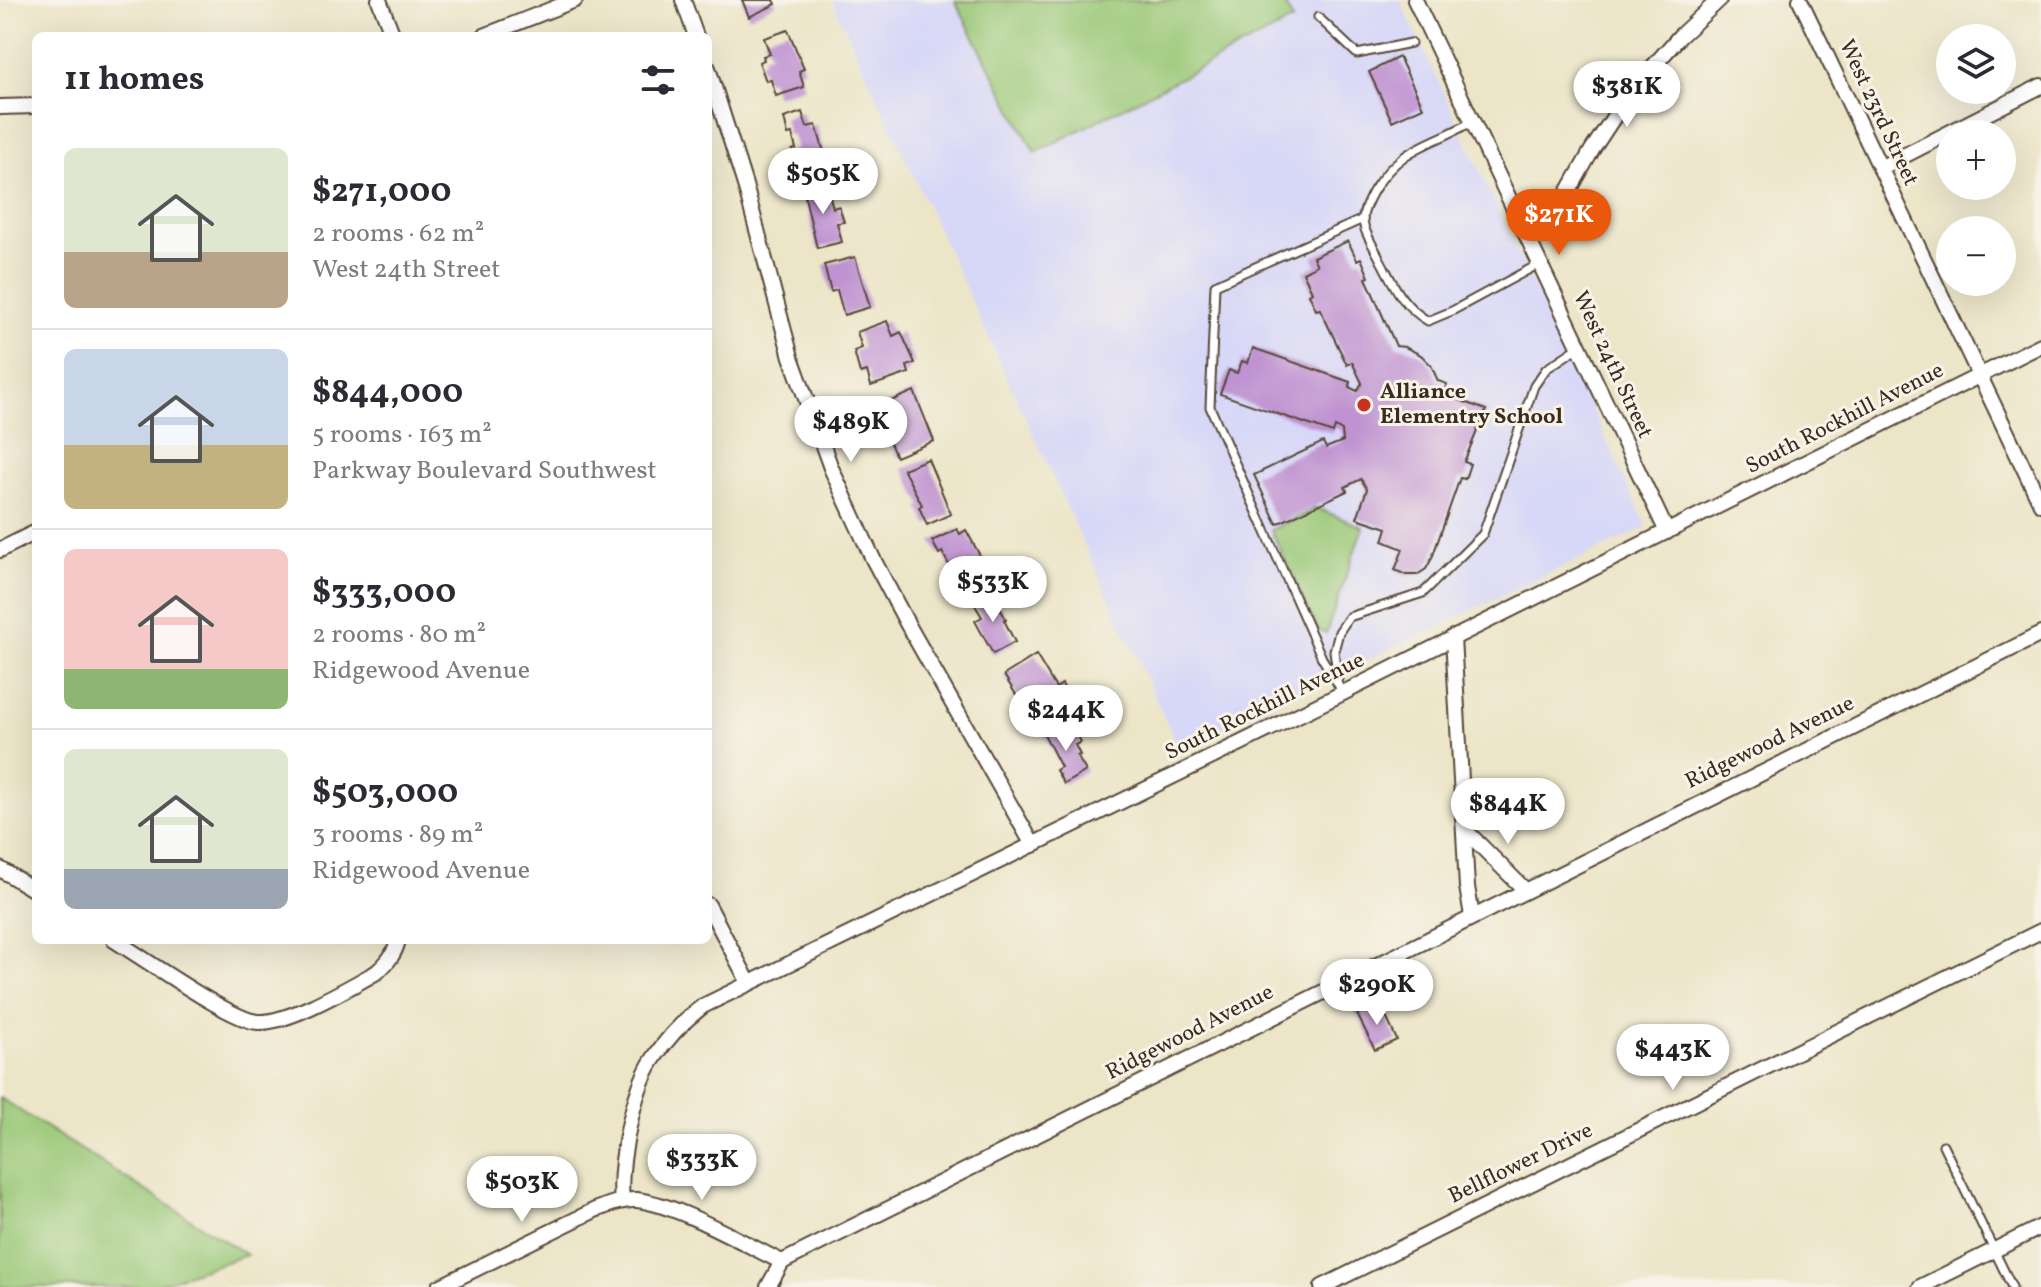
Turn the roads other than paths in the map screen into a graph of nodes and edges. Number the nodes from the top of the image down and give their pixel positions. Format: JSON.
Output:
{"nodes":[{"id":1,"x":379,"y":0,"type":"edge"},
{"id":2,"x":575,"y":0,"type":"edge"},
{"id":3,"x":683,"y":0,"type":"edge"},
{"id":4,"x":1415,"y":0,"type":"edge"},
{"id":5,"x":1719,"y":0,"type":"edge"},
{"id":6,"x":1800,"y":0,"type":"edge"},
{"id":7,"x":1318,"y":17,"type":"dead end"},
{"id":8,"x":391,"y":32,"type":"edge"},
{"id":9,"x":494,"y":32,"type":"edge"},
{"id":10,"x":695,"y":32,"type":"edge"},
{"id":11,"x":1411,"y":43,"type":"dead end"},
{"id":12,"x":712,"y":81,"type":"edge"},
{"id":13,"x":2041,"y":86,"type":"edge"},
{"id":14,"x":32,"y":106,"type":"edge"},
{"id":15,"x":0,"y":107,"type":"edge"},
{"id":16,"x":1473,"y":121,"type":"junction"},
{"id":17,"x":1880,"y":168,"type":"junction"},
{"id":18,"x":1363,"y":219,"type":"junction"},
{"id":19,"x":1523,"y":226,"type":"junction"},
{"id":20,"x":1541,"y":263,"type":"junction"},
{"id":21,"x":2041,"y":345,"type":"edge"},
{"id":22,"x":1579,"y":347,"type":"junction"},
{"id":23,"x":1979,"y":376,"type":"junction"},
{"id":24,"x":2041,"y":504,"type":"edge"},
{"id":25,"x":1667,"y":532,"type":"junction"},
{"id":26,"x":32,"y":534,"type":"edge"},
{"id":27,"x":0,"y":550,"type":"edge"},
{"id":28,"x":2041,"y":634,"type":"edge"},
{"id":29,"x":1453,"y":637,"type":"junction"},
{"id":30,"x":1343,"y":693,"type":"junction"},
{"id":31,"x":1464,"y":829,"type":"junction"},
{"id":32,"x":1033,"y":845,"type":"junction"},
{"id":33,"x":0,"y":869,"type":"edge"},
{"id":34,"x":32,"y":889,"type":"edge"},
{"id":35,"x":1525,"y":890,"type":"junction"},
{"id":36,"x":712,"y":913,"type":"edge"},
{"id":37,"x":1472,"y":916,"type":"junction"},
{"id":38,"x":2041,"y":931,"type":"edge"},
{"id":39,"x":120,"y":944,"type":"edge"},
{"id":40,"x":397,"y":944,"type":"edge"},
{"id":41,"x":749,"y":983,"type":"junction"},
{"id":42,"x":1943,"y":1145,"type":"dead end"},
{"id":43,"x":622,"y":1201,"type":"junction"},
{"id":44,"x":2041,"y":1227,"type":"edge"},
{"id":45,"x":1995,"y":1250,"type":"junction"},
{"id":46,"x":782,"y":1262,"type":"junction"},
{"id":47,"x":439,"y":1287,"type":"edge"},
{"id":48,"x":768,"y":1287,"type":"edge"},
{"id":49,"x":1322,"y":1287,"type":"edge"},
{"id":50,"x":1920,"y":1287,"type":"edge"},
{"id":51,"x":2012,"y":1287,"type":"edge"}],
"edges":[{"from":1,"to":8,"type":"street"},
{"from":2,"to":9,"type":"street"},
{"from":3,"to":10,"type":"street"},
{"from":4,"to":16,"type":"street","name":"West 24th Street"},
{"from":5,"to":19,"type":"street"},
{"from":6,"to":17,"type":"street","name":"West 23rd Street"},
{"from":7,"to":11,"type":"lane"},
{"from":12,"to":32,"type":"street"},
{"from":13,"to":17,"type":"street"},
{"from":14,"to":15,"type":"street"},
{"from":16,"to":18,"type":"lane"},
{"from":16,"to":19,"type":"street","name":"West 24th Street"},
{"from":17,"to":23,"type":"street","name":"West 23rd Street"},
{"from":18,"to":20,"type":"lane"},
{"from":18,"to":30,"type":"lane"},
{"from":19,"to":20,"type":"street","name":"West 24th Street"},
{"from":20,"to":22,"type":"street","name":"West 24th Street"},
{"from":21,"to":23,"type":"street","name":"South Rockhill Avenue"},
{"from":22,"to":25,"type":"street","name":"West 24th Street"},
{"from":22,"to":30,"type":"lane"},
{"from":23,"to":24,"type":"street","name":"West 23rd Street"},
{"from":23,"to":25,"type":"street","name":"South Rockhill Avenue"},
{"from":25,"to":29,"type":"street","name":"South Rockhill Avenue"},
{"from":26,"to":27,"type":"street"},
{"from":28,"to":35,"type":"street","name":"Ridgewood Avenue"},
{"from":29,"to":30,"type":"street","name":"South Rockhill Avenue"},
{"from":29,"to":31,"type":"street"},
{"from":30,"to":32,"type":"street","name":"South Rockhill Avenue"},
{"from":31,"to":35,"type":"street"},
{"from":31,"to":37,"type":"street"},
{"from":32,"to":41,"type":"street","name":"South Rockhill Avenue"},
{"from":33,"to":34,"type":"street"},
{"from":35,"to":37,"type":"street","name":"Ridgewood Avenue"},
{"from":36,"to":41,"type":"street"},
{"from":37,"to":46,"type":"street","name":"Ridgewood Avenue"},
{"from":38,"to":49,"type":"street","name":"Bellflower Drive"},
{"from":39,"to":40,"type":"street"},
{"from":41,"to":43,"type":"street","name":"South Rockhill Avenue"},
{"from":42,"to":45,"type":"lane"},
{"from":43,"to":46,"type":"street"},
{"from":43,"to":47,"type":"street"},
{"from":44,"to":45,"type":"street"},
{"from":45,"to":50,"type":"street"},
{"from":45,"to":51,"type":"lane"},
{"from":46,"to":48,"type":"street"}]}
